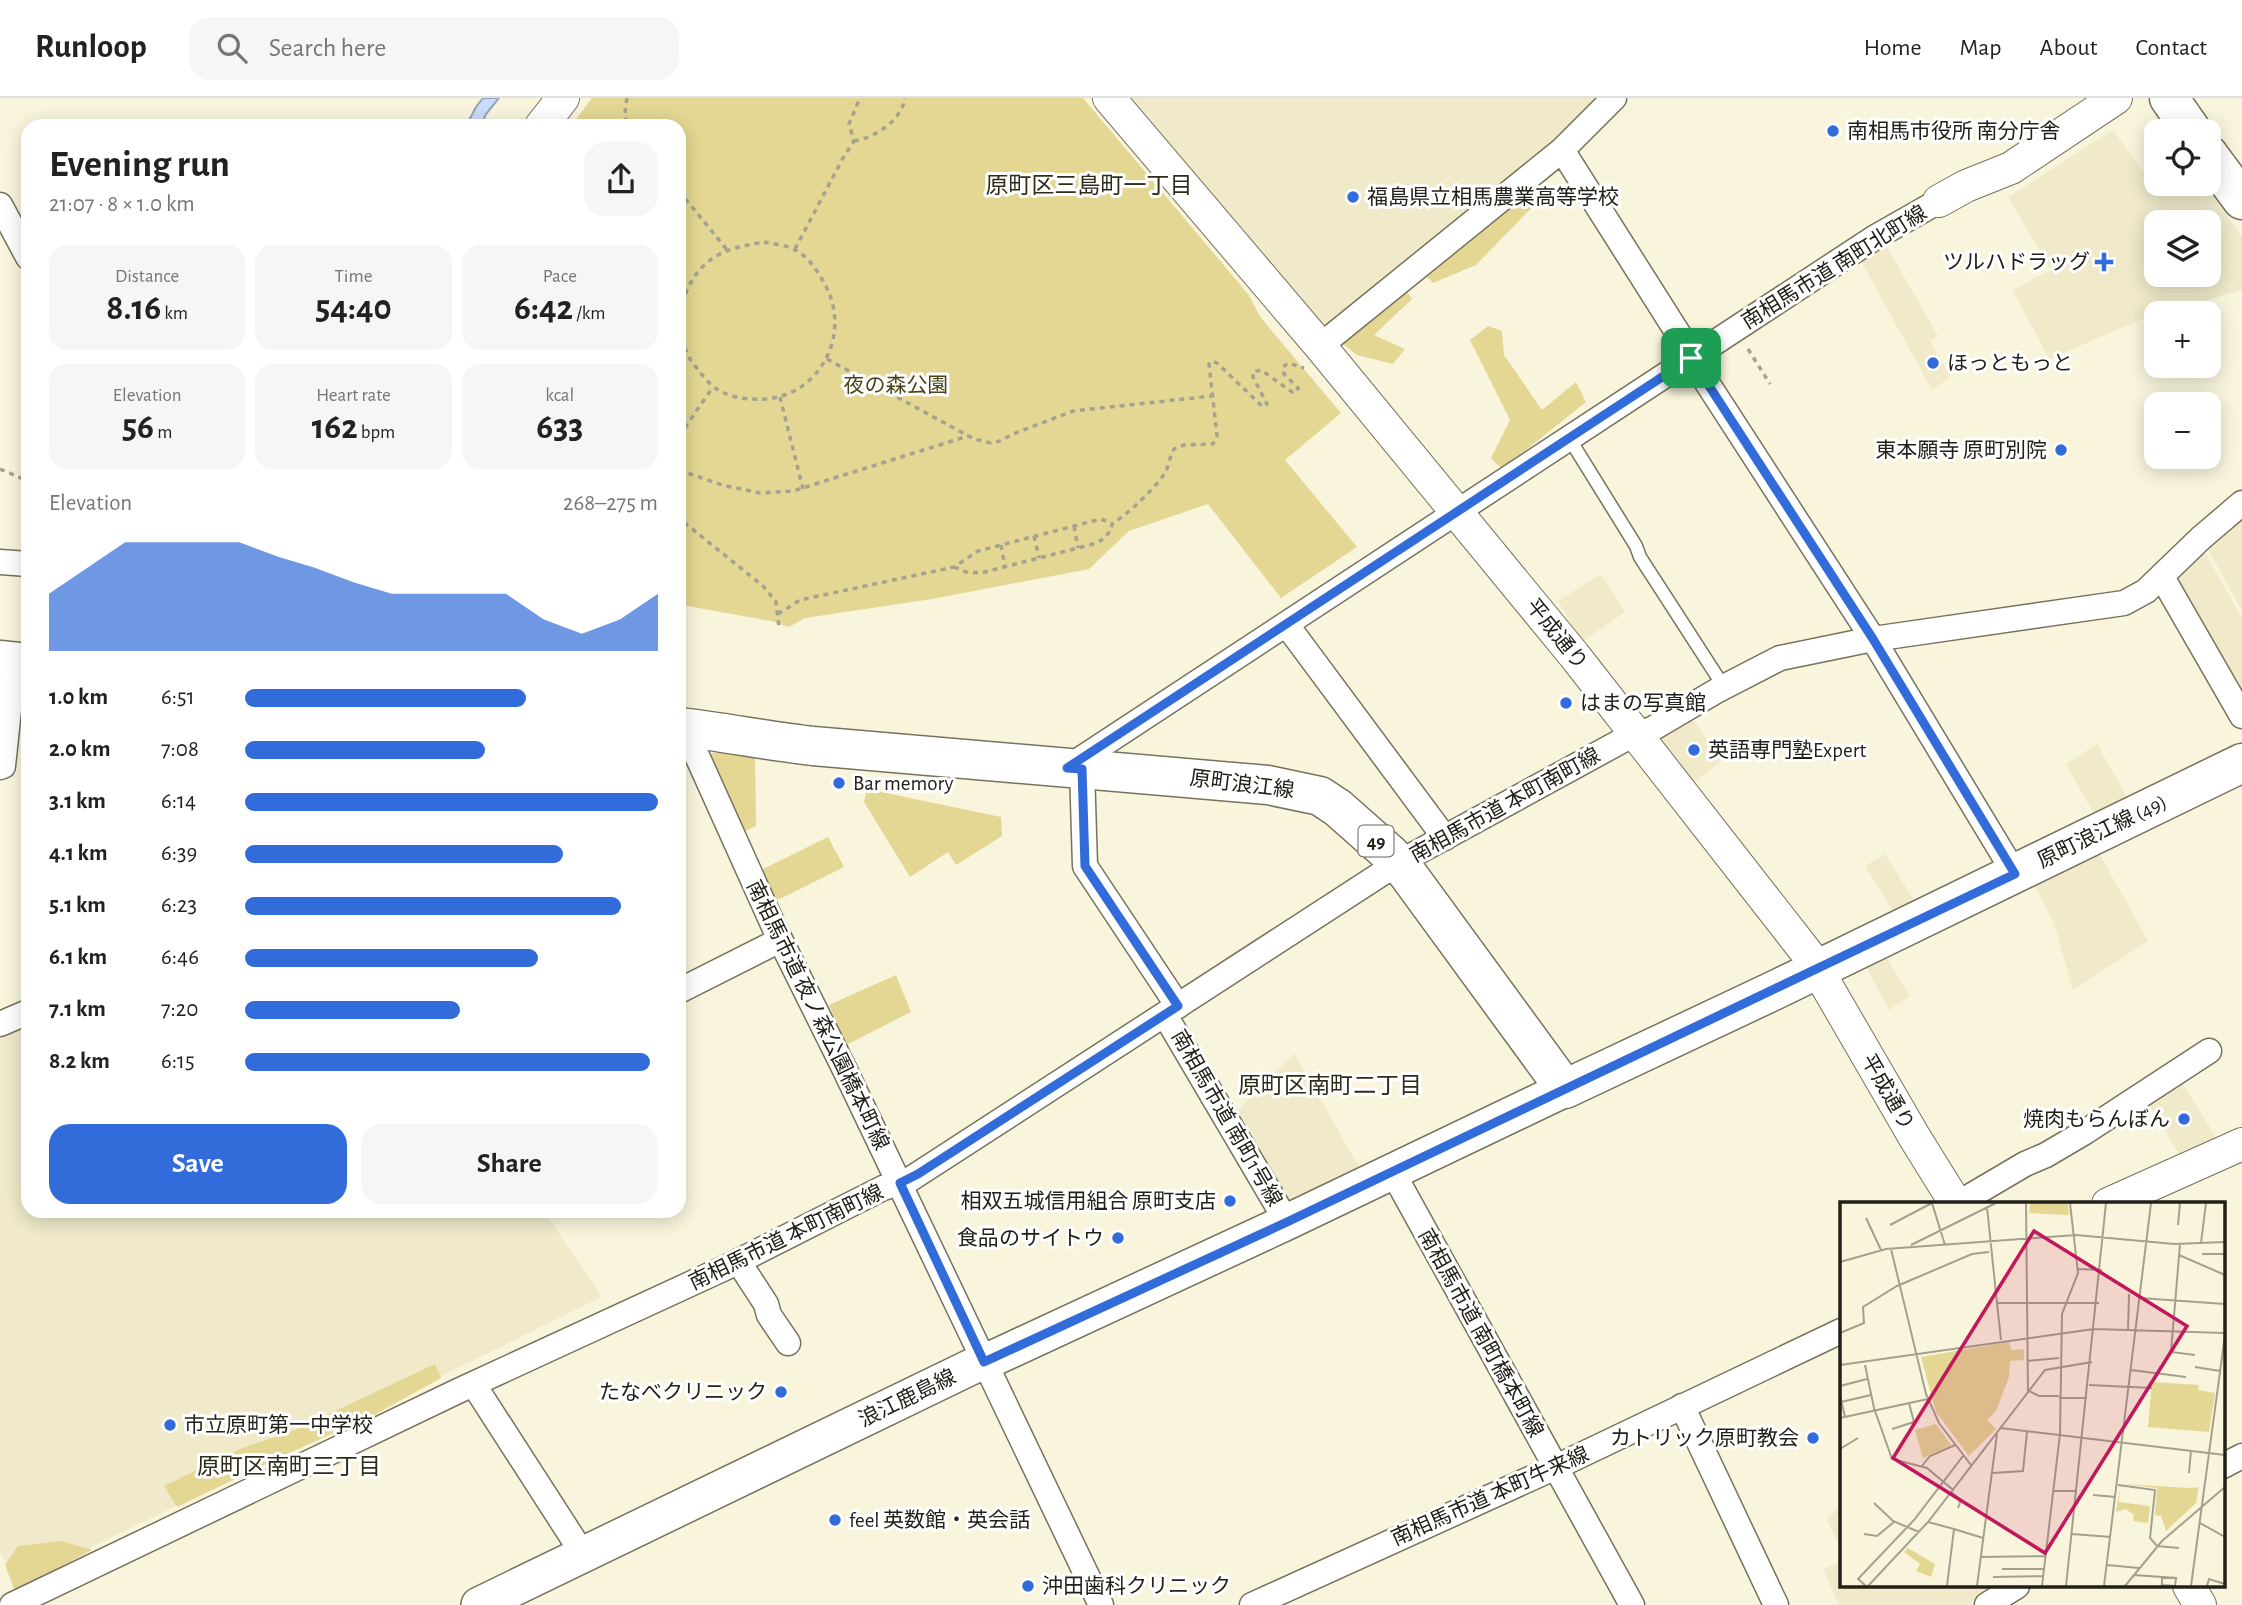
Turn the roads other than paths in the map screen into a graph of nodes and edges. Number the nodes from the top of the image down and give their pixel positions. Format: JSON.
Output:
{"nodes":[{"id":1,"x":563,"y":98,"type":"edge"},
{"id":2,"x":1109,"y":98,"type":"edge"},
{"id":3,"x":1614,"y":98,"type":"edge"},
{"id":4,"x":2116,"y":98,"type":"edge"},
{"id":5,"x":2169,"y":98,"type":"edge"},
{"id":6,"x":546,"y":119,"type":"edge"},
{"id":7,"x":2184,"y":119,"type":"edge"},
{"id":8,"x":1562,"y":150,"type":"junction"},
{"id":9,"x":2221,"y":172,"type":"edge"},
{"id":10,"x":2242,"y":200,"type":"edge"},
{"id":11,"x":1939,"y":201,"type":"joint"},
{"id":12,"x":0,"y":205,"type":"edge"},
{"id":13,"x":21,"y":244,"type":"edge"},
{"id":14,"x":1316,"y":358,"type":"junction"},
{"id":15,"x":1691,"y":358,"type":"junction"},
{"id":16,"x":1569,"y":438,"type":"junction"},
{"id":17,"x":2242,"y":503,"type":"edge"},
{"id":18,"x":1457,"y":511,"type":"junction"},
{"id":19,"x":0,"y":562,"type":"edge"},
{"id":20,"x":21,"y":564,"type":"edge"},
{"id":21,"x":2162,"y":577,"type":"junction"},
{"id":22,"x":1286,"y":624,"type":"junction"},
{"id":23,"x":1873,"y":639,"type":"junction"},
{"id":24,"x":14,"y":662,"type":"edge"},
{"id":25,"x":1724,"y":687,"type":"junction"},
{"id":26,"x":2242,"y":716,"type":"edge"},
{"id":27,"x":686,"y":728,"type":"edge"},
{"id":28,"x":1637,"y":735,"type":"junction"},
{"id":29,"x":686,"y":738,"type":"edge"},
{"id":30,"x":2242,"y":763,"type":"edge"},
{"id":31,"x":0,"y":767,"type":"edge"},
{"id":32,"x":1074,"y":768,"type":"junction"},
{"id":33,"x":1445,"y":838,"type":"junction"},
{"id":34,"x":1398,"y":863,"type":"junction"},
{"id":35,"x":2015,"y":874,"type":"junction"},
{"id":36,"x":780,"y":940,"type":"junction"},
{"id":37,"x":1814,"y":971,"type":"junction"},
{"id":38,"x":686,"y":987,"type":"edge"},
{"id":39,"x":1172,"y":1011,"type":"junction"},
{"id":40,"x":21,"y":1015,"type":"edge"},
{"id":41,"x":0,"y":1024,"type":"edge"},
{"id":42,"x":2209,"y":1051,"type":"dead end"},
{"id":43,"x":1564,"y":1089,"type":"junction"},
{"id":44,"x":2240,"y":1149,"type":"edge"},
{"id":45,"x":1392,"y":1171,"type":"junction"},
{"id":46,"x":900,"y":1183,"type":"junction"},
{"id":47,"x":1955,"y":1202,"type":"edge"},
{"id":48,"x":1959,"y":1202,"type":"edge"},
{"id":49,"x":2113,"y":1202,"type":"edge"},
{"id":50,"x":1287,"y":1222,"type":"junction"},
{"id":51,"x":738,"y":1261,"type":"junction"},
{"id":52,"x":1840,"y":1331,"type":"edge"},
{"id":53,"x":788,"y":1343,"type":"dead end"},
{"id":54,"x":984,"y":1362,"type":"junction"},
{"id":55,"x":474,"y":1385,"type":"junction"},
{"id":56,"x":1682,"y":1406,"type":"junction"},
{"id":57,"x":2242,"y":1456,"type":"edge"},
{"id":58,"x":2224,"y":1465,"type":"edge"},
{"id":59,"x":1556,"y":1467,"type":"junction"},
{"id":60,"x":583,"y":1554,"type":"junction"},
{"id":61,"x":2014,"y":1588,"type":"edge"},
{"id":62,"x":2190,"y":1588,"type":"edge"},
{"id":63,"x":12,"y":1605,"type":"edge"},
{"id":64,"x":479,"y":1605,"type":"edge"},
{"id":65,"x":1101,"y":1605,"type":"edge"},
{"id":66,"x":1252,"y":1605,"type":"edge"},
{"id":67,"x":1632,"y":1605,"type":"edge"},
{"id":68,"x":1776,"y":1605,"type":"edge"},
{"id":69,"x":1987,"y":1605,"type":"edge"},
{"id":70,"x":2200,"y":1605,"type":"edge"}],
"edges":[{"from":1,"to":6,"type":"street"},
{"from":2,"to":14,"type":"street","name":"平成通り"},
{"from":3,"to":8,"type":"street"},
{"from":4,"to":11,"type":"street","name":"南相馬市道 南町北町線"},
{"from":5,"to":7,"type":"main road"},
{"from":8,"to":14,"type":"street"},
{"from":8,"to":15,"type":"street"},
{"from":9,"to":10,"type":"main road"},
{"from":11,"to":15,"type":"street","name":"南相馬市道 南町北町線"},
{"from":12,"to":13,"type":"street"},
{"from":14,"to":18,"type":"street","name":"平成通り"},
{"from":15,"to":16,"type":"street","name":"南相馬市道 南町北町線"},
{"from":15,"to":23,"type":"street"},
{"from":16,"to":18,"type":"street","name":"南相馬市道 南町北町線"},
{"from":16,"to":25,"type":"lane"},
{"from":17,"to":21,"type":"street","name":"南相馬市道 本町南町線"},
{"from":18,"to":22,"type":"street","name":"南相馬市道 南町北町線"},
{"from":18,"to":28,"type":"street","name":"平成通り"},
{"from":19,"to":20,"type":"street"},
{"from":21,"to":23,"type":"street","name":"南相馬市道 本町南町線"},
{"from":21,"to":26,"type":"street"},
{"from":22,"to":32,"type":"street","name":"南相馬市道 南町北町線"},
{"from":22,"to":33,"type":"street"},
{"from":23,"to":25,"type":"street","name":"南相馬市道 本町南町線"},
{"from":23,"to":35,"type":"street"},
{"from":24,"to":31,"type":"street"},
{"from":25,"to":28,"type":"street","name":"南相馬市道 本町南町線"},
{"from":27,"to":32,"type":"main road","name":"原町浪江線","number":"49"},
{"from":28,"to":33,"type":"street","name":"南相馬市道 本町南町線"},
{"from":28,"to":37,"type":"street","name":"平成通り"},
{"from":29,"to":36,"type":"street","name":"南相馬市道 夜ノ森公園橋本町線"},
{"from":30,"to":35,"type":"main road","name":"原町浪江線 (49)"},
{"from":32,"to":34,"type":"main road","name":"原町浪江線","number":"49"},
{"from":32,"to":39,"type":"street","name":"南相馬市道 南町1号線"},
{"from":33,"to":34,"type":"street","name":"南相馬市道 本町南町線"},
{"from":34,"to":39,"type":"street","name":"南相馬市道 本町南町線"},
{"from":34,"to":43,"type":"main road","name":"原町浪江線","number":"49"},
{"from":35,"to":37,"type":"main road","name":"原町浪江線 (49)"},
{"from":36,"to":38,"type":"street"},
{"from":36,"to":46,"type":"street","name":"南相馬市道 夜ノ森公園橋本町線"},
{"from":37,"to":43,"type":"main road"},
{"from":37,"to":47,"type":"street","name":"平成通り"},
{"from":39,"to":46,"type":"street","name":"南相馬市道 本町南町線"},
{"from":39,"to":50,"type":"street","name":"南相馬市道 南町1号線"},
{"from":40,"to":41,"type":"street"},
{"from":42,"to":48,"type":"street"},
{"from":43,"to":45,"type":"main road","name":"浪江鹿島線"},
{"from":44,"to":49,"type":"street"},
{"from":45,"to":50,"type":"main road","name":"浪江鹿島線"},
{"from":45,"to":59,"type":"street","name":"南相馬市道 南町橋本町線"},
{"from":46,"to":51,"type":"street","name":"南相馬市道 本町南町線"},
{"from":46,"to":54,"type":"street","name":"南相馬市道 夜ノ森公園橋本町線"},
{"from":50,"to":54,"type":"main road","name":"浪江鹿島線"},
{"from":51,"to":53,"type":"street"},
{"from":51,"to":55,"type":"street","name":"南相馬市道 本町南町線"},
{"from":52,"to":56,"type":"street","name":"南相馬市道 本町牛来線"},
{"from":54,"to":60,"type":"main road","name":"浪江鹿島線"},
{"from":54,"to":65,"type":"street","name":"南相馬市道 夜ノ森公園橋本町線"},
{"from":55,"to":60,"type":"street"},
{"from":55,"to":63,"type":"street","name":"南相馬市道 本町南町線"},
{"from":56,"to":59,"type":"street","name":"南相馬市道 本町牛来線"},
{"from":56,"to":68,"type":"street"},
{"from":57,"to":58,"type":"street"},
{"from":59,"to":66,"type":"street","name":"南相馬市道 本町牛来線"},
{"from":59,"to":67,"type":"street","name":"南相馬市道 南町橋本町線"},
{"from":60,"to":64,"type":"main road","name":"浪江鹿島線"},
{"from":61,"to":69,"type":"street"},
{"from":62,"to":70,"type":"street"}]}
